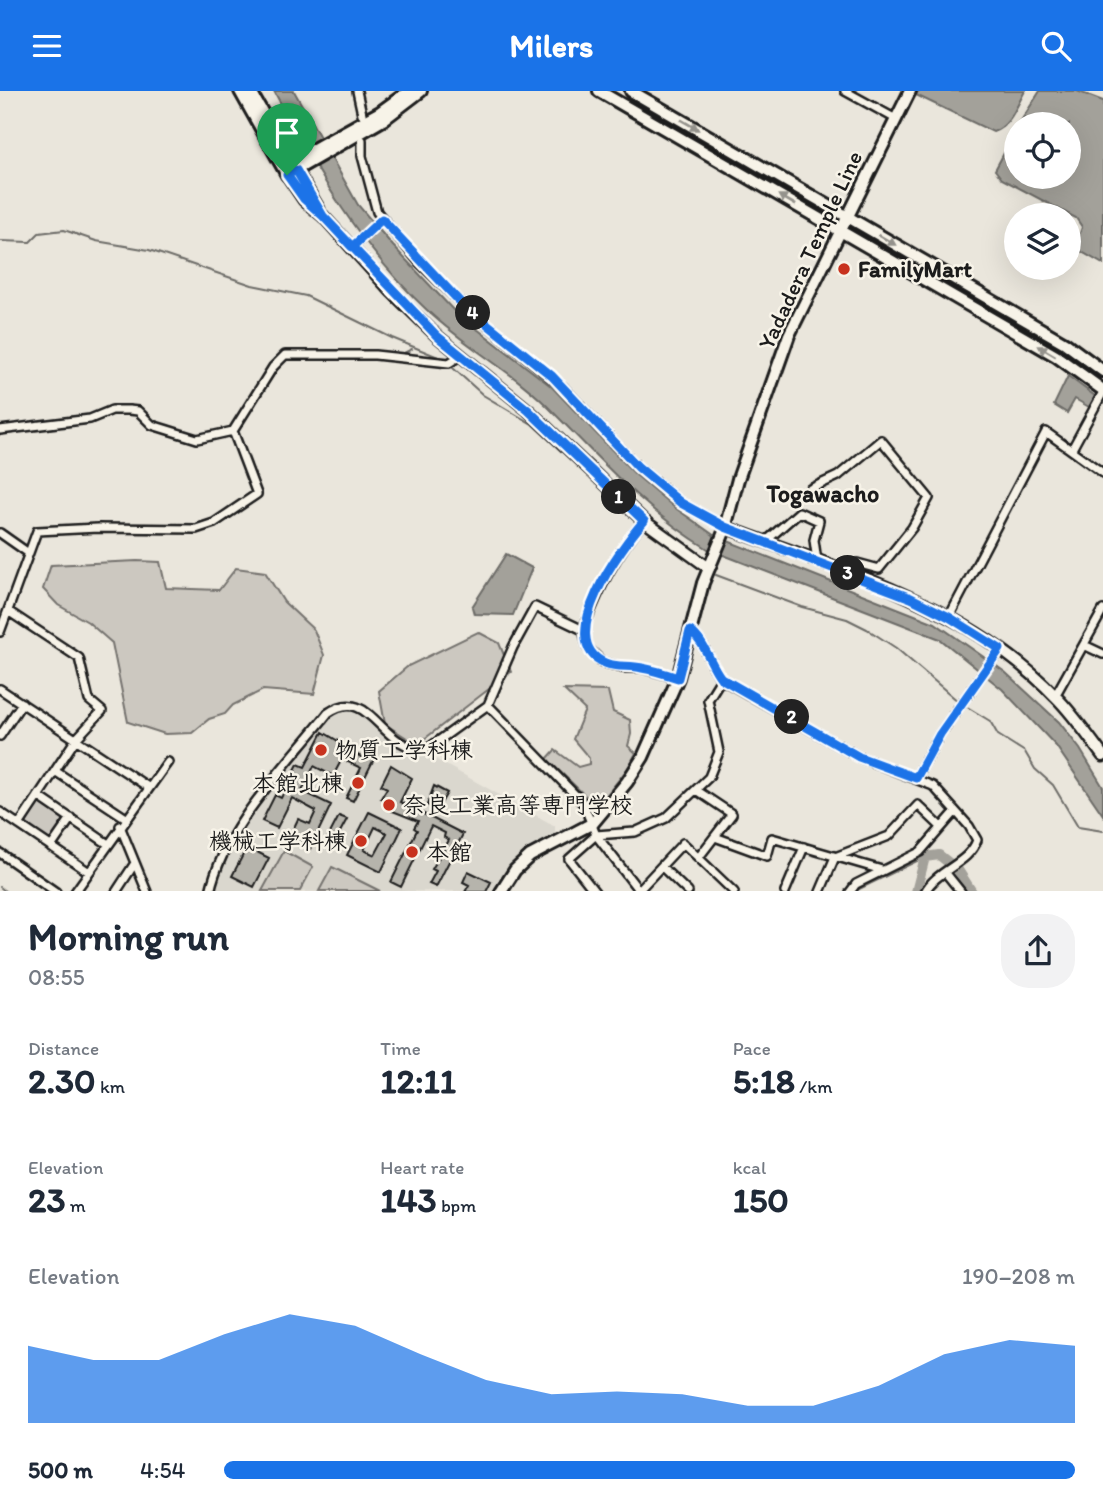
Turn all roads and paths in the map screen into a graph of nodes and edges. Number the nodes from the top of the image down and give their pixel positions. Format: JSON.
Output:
{"nodes":[{"id":1,"x":240,"y":91,"type":"edge"},
{"id":2,"x":250,"y":91,"type":"edge"},
{"id":3,"x":357,"y":91,"type":"edge"},
{"id":4,"x":409,"y":91,"type":"edge"},
{"id":5,"x":421,"y":91,"type":"edge"},
{"id":6,"x":599,"y":91,"type":"edge"},
{"id":7,"x":631,"y":91,"type":"edge"},
{"id":8,"x":845,"y":91,"type":"edge"},
{"id":9,"x":910,"y":91,"type":"edge"},
{"id":10,"x":362,"y":114,"type":"dead end"},
{"id":11,"x":896,"y":119,"type":"junction"},
{"id":12,"x":362,"y":140,"type":"dead end"},
{"id":13,"x":332,"y":144,"type":"junction"},
{"id":14,"x":294,"y":165,"type":"junction"},
{"id":15,"x":846,"y":216,"type":"junction"},
{"id":16,"x":382,"y":219,"type":"junction"},
{"id":17,"x":839,"y":230,"type":"junction"},
{"id":18,"x":355,"y":245,"type":"junction"},
{"id":19,"x":460,"y":356,"type":"junction"},
{"id":20,"x":1103,"y":371,"type":"edge"},
{"id":21,"x":1103,"y":391,"type":"edge"},
{"id":22,"x":0,"y":430,"type":"edge"},
{"id":23,"x":233,"y":431,"type":"junction"},
{"id":24,"x":1072,"y":449,"type":"junction"},
{"id":25,"x":1103,"y":473,"type":"edge"},
{"id":26,"x":810,"y":489,"type":"dead end"},
{"id":27,"x":644,"y":521,"type":"junction"},
{"id":28,"x":725,"y":530,"type":"junction"},
{"id":29,"x":0,"y":533,"type":"edge"},
{"id":30,"x":765,"y":542,"type":"junction"},
{"id":31,"x":27,"y":552,"type":"junction"},
{"id":32,"x":817,"y":561,"type":"junction"},
{"id":33,"x":711,"y":565,"type":"junction"},
{"id":34,"x":841,"y":570,"type":"junction"},
{"id":35,"x":1103,"y":610,"type":"edge"},
{"id":36,"x":8,"y":611,"type":"junction"},
{"id":37,"x":949,"y":617,"type":"junction"},
{"id":38,"x":583,"y":630,"type":"junction"},
{"id":39,"x":690,"y":631,"type":"junction"},
{"id":40,"x":0,"y":632,"type":"edge"},
{"id":41,"x":1084,"y":645,"type":"junction"},
{"id":42,"x":997,"y":652,"type":"junction"},
{"id":43,"x":1103,"y":654,"type":"edge"},
{"id":44,"x":678,"y":678,"type":"junction"},
{"id":45,"x":721,"y":678,"type":"junction"},
{"id":46,"x":0,"y":689,"type":"edge"},
{"id":47,"x":1055,"y":695,"type":"junction"},
{"id":48,"x":22,"y":703,"type":"junction"},
{"id":49,"x":488,"y":705,"type":"junction"},
{"id":50,"x":0,"y":736,"type":"edge"},
{"id":51,"x":76,"y":739,"type":"junction"},
{"id":52,"x":1103,"y":756,"type":"edge"},
{"id":53,"x":168,"y":762,"type":"dead end"},
{"id":54,"x":55,"y":771,"type":"junction"},
{"id":55,"x":916,"y":778,"type":"junction"},
{"id":56,"x":148,"y":787,"type":"junction"},
{"id":57,"x":696,"y":790,"type":"junction"},
{"id":58,"x":38,"y":796,"type":"junction"},
{"id":59,"x":0,"y":812,"type":"edge"},
{"id":60,"x":955,"y":812,"type":"junction"},
{"id":61,"x":71,"y":818,"type":"junction"},
{"id":62,"x":126,"y":818,"type":"junction"},
{"id":63,"x":593,"y":823,"type":"junction"},
{"id":64,"x":19,"y":825,"type":"junction"},
{"id":65,"x":120,"y":826,"type":"junction"},
{"id":66,"x":941,"y":827,"type":"junction"},
{"id":67,"x":596,"y":835,"type":"junction"},
{"id":68,"x":715,"y":837,"type":"junction"},
{"id":69,"x":108,"y":844,"type":"junction"},
{"id":70,"x":51,"y":847,"type":"junction"},
{"id":71,"x":804,"y":847,"type":"junction"},
{"id":72,"x":0,"y":853,"type":"edge"},
{"id":73,"x":699,"y":857,"type":"junction"},
{"id":74,"x":835,"y":857,"type":"junction"},
{"id":75,"x":135,"y":863,"type":"junction"},
{"id":76,"x":662,"y":867,"type":"junction"},
{"id":77,"x":948,"y":869,"type":"junction"},
{"id":78,"x":881,"y":870,"type":"junction"},
{"id":79,"x":89,"y":872,"type":"junction"},
{"id":80,"x":56,"y":891,"type":"edge"},
{"id":81,"x":75,"y":891,"type":"edge"},
{"id":82,"x":116,"y":891,"type":"edge"},
{"id":83,"x":147,"y":891,"type":"edge"},
{"id":84,"x":209,"y":891,"type":"edge"},
{"id":85,"x":501,"y":891,"type":"edge"},
{"id":86,"x":595,"y":891,"type":"edge"},
{"id":87,"x":639,"y":891,"type":"edge"},
{"id":88,"x":688,"y":891,"type":"edge"},
{"id":89,"x":734,"y":891,"type":"edge"},
{"id":90,"x":785,"y":891,"type":"edge"},
{"id":91,"x":820,"y":891,"type":"edge"},
{"id":92,"x":850,"y":891,"type":"edge"},
{"id":93,"x":925,"y":891,"type":"edge"},
{"id":94,"x":961,"y":891,"type":"edge"}],
"edges":[{"from":1,"to":14,"type":"main road"},
{"from":2,"to":14,"type":"main road"},
{"from":3,"to":10,"type":"street"},
{"from":4,"to":13,"type":"main road"},
{"from":5,"to":13,"type":"main road"},
{"from":17,"to":6,"type":"main road","one_way":true},
{"from":7,"to":15,"type":"main road","one_way":true},
{"from":8,"to":11,"type":"street"},
{"from":9,"to":11,"type":"main road","name":"Yadadera Temple Line"},
{"from":11,"to":15,"type":"main road","name":"Yadadera Temple Line"},
{"from":12,"to":16,"type":"street"},
{"from":13,"to":14,"type":"main road"},
{"from":14,"to":18,"type":"street"},
{"from":15,"to":17,"type":"main road","name":"Yadadera Temple Line"},
{"from":15,"to":20,"type":"main road","one_way":true},
{"from":16,"to":18,"type":"street"},
{"from":16,"to":28,"type":"street"},
{"from":21,"to":17,"type":"main road","one_way":true},
{"from":17,"to":28,"type":"main road","name":"Yadadera Temple Line"},
{"from":18,"to":19,"type":"street"},
{"from":19,"to":23,"type":"street"},
{"from":19,"to":27,"type":"street"},
{"from":21,"to":24,"type":"street"},
{"from":22,"to":23,"type":"street"},
{"from":23,"to":31,"type":"street"},
{"from":24,"to":25,"type":"street"},
{"from":24,"to":37,"type":"street"},
{"from":26,"to":34,"type":"street"},
{"from":27,"to":33,"type":"street"},
{"from":27,"to":38,"type":"street"},
{"from":28,"to":30,"type":"street"},
{"from":28,"to":33,"type":"main road","name":"Yadadera Temple Line"},
{"from":29,"to":31,"type":"street"},
{"from":30,"to":32,"type":"street"},
{"from":30,"to":32,"type":"street"},
{"from":31,"to":36,"type":"street"},
{"from":32,"to":34,"type":"street"},
{"from":33,"to":39,"type":"main road","name":"Yadadera Temple Line"},
{"from":34,"to":37,"type":"street"},
{"from":35,"to":41,"type":"street"},
{"from":36,"to":40,"type":"street"},
{"from":36,"to":51,"type":"street"},
{"from":37,"to":42,"type":"street"},
{"from":38,"to":44,"type":"street"},
{"from":38,"to":49,"type":"street"},
{"from":39,"to":44,"type":"main road","name":"Yadadera Temple Line"},
{"from":39,"to":45,"type":"street"},
{"from":41,"to":43,"type":"street"},
{"from":41,"to":47,"type":"street"},
{"from":42,"to":47,"type":"street"},
{"from":42,"to":55,"type":"street"},
{"from":44,"to":63,"type":"main road","name":"Yadadera Temple Line"},
{"from":45,"to":55,"type":"street"},
{"from":45,"to":57,"type":"street"},
{"from":46,"to":48,"type":"street"},
{"from":47,"to":52,"type":"street"},
{"from":48,"to":50,"type":"street"},
{"from":48,"to":51,"type":"street"},
{"from":49,"to":63,"type":"street"},
{"from":49,"to":84,"type":"street"},
{"from":51,"to":54,"type":"street"},
{"from":51,"to":56,"type":"street"},
{"from":53,"to":56,"type":"street"},
{"from":54,"to":58,"type":"street"},
{"from":54,"to":62,"type":"street"},
{"from":55,"to":60,"type":"street"},
{"from":56,"to":62,"type":"street"},
{"from":57,"to":67,"type":"street"},
{"from":57,"to":68,"type":"street"},
{"from":58,"to":61,"type":"street"},
{"from":58,"to":64,"type":"street"},
{"from":59,"to":64,"type":"street"},
{"from":60,"to":66,"type":"street"},
{"from":60,"to":77,"type":"street"},
{"from":61,"to":69,"type":"street"},
{"from":61,"to":70,"type":"street"},
{"from":62,"to":65,"type":"street"},
{"from":63,"to":67,"type":"street"},
{"from":63,"to":85,"type":"main road","name":"Yadadera Temple Line"},
{"from":64,"to":70,"type":"street"},
{"from":65,"to":69,"type":"street"},
{"from":65,"to":75,"type":"street"},
{"from":66,"to":74,"type":"street"},
{"from":66,"to":78,"type":"street"},
{"from":67,"to":86,"type":"street"},
{"from":67,"to":87,"type":"street"},
{"from":68,"to":71,"type":"street"},
{"from":68,"to":73,"type":"street"},
{"from":69,"to":79,"type":"street"},
{"from":70,"to":79,"type":"street"},
{"from":71,"to":74,"type":"street"},
{"from":71,"to":90,"type":"street"},
{"from":72,"to":80,"type":"street"},
{"from":73,"to":76,"type":"street"},
{"from":73,"to":89,"type":"street"},
{"from":74,"to":78,"type":"street"},
{"from":74,"to":91,"type":"street"},
{"from":75,"to":82,"type":"street"},
{"from":75,"to":83,"type":"street"},
{"from":76,"to":87,"type":"street"},
{"from":76,"to":88,"type":"street"},
{"from":77,"to":93,"type":"street"},
{"from":77,"to":94,"type":"street"},
{"from":78,"to":92,"type":"street"},
{"from":79,"to":81,"type":"street"}]}
